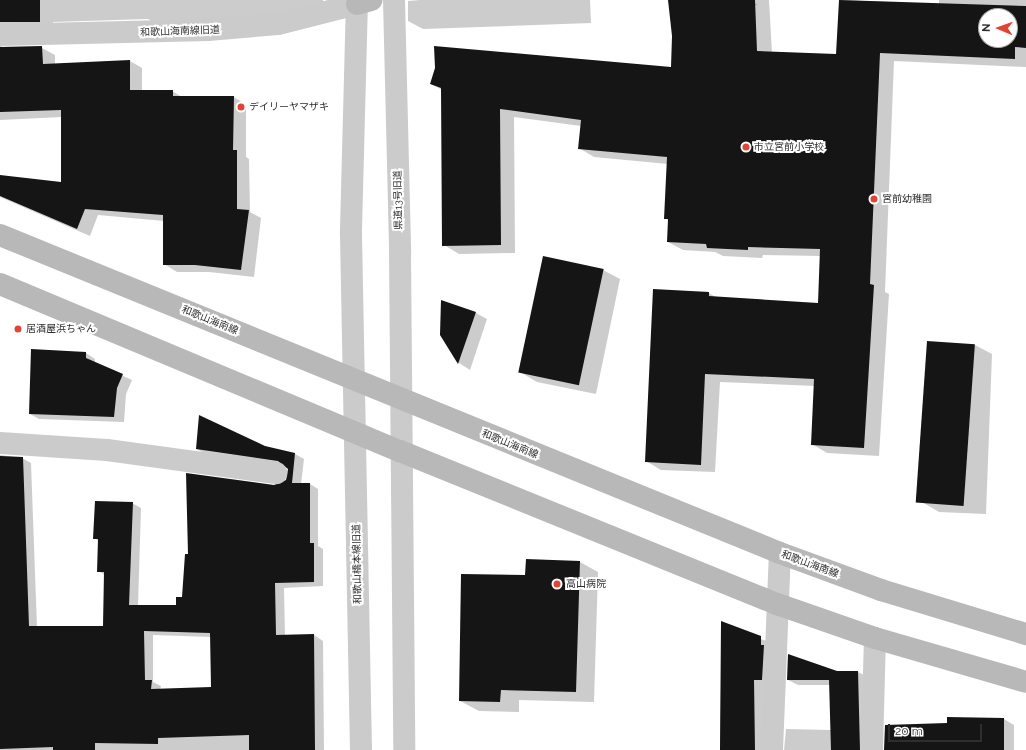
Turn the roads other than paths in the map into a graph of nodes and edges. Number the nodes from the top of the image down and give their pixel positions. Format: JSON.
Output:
{"nodes":[{"id":1,"x":394,"y":0,"type":"edge"},
{"id":2,"x":360,"y":1,"type":"edge"},
{"id":3,"x":0,"y":36,"type":"edge"},
{"id":4,"x":0,"y":235,"type":"edge"},
{"id":5,"x":0,"y":284,"type":"edge"},
{"id":6,"x":354,"y":378,"type":"junction"},
{"id":7,"x":400,"y":400,"type":"junction"},
{"id":8,"x":355,"y":432,"type":"junction"},
{"id":9,"x":0,"y":443,"type":"edge"},
{"id":10,"x":400,"y":451,"type":"junction"},
{"id":11,"x":276,"y":473,"type":"dead end"},
{"id":12,"x":780,"y":553,"type":"junction"},
{"id":13,"x":777,"y":604,"type":"junction"},
{"id":14,"x":1026,"y":634,"type":"edge"},
{"id":15,"x":875,"y":638,"type":"junction"},
{"id":16,"x":1026,"y":682,"type":"edge"},
{"id":17,"x":361,"y":750,"type":"edge"},
{"id":18,"x":404,"y":750,"type":"edge"},
{"id":19,"x":772,"y":750,"type":"edge"},
{"id":20,"x":872,"y":750,"type":"edge"}],
"edges":[{"from":1,"to":7,"type":"street","name":"県道13号旧道"},
{"from":2,"to":3,"type":"street","name":"和歌山海南線旧道"},
{"from":2,"to":6,"type":"street"},
{"from":4,"to":6,"type":"main road","name":"和歌山海南線"},
{"from":5,"to":8,"type":"main road"},
{"from":6,"to":7,"type":"main road","name":"和歌山海南線"},
{"from":6,"to":8,"type":"street","name":"和歌山橋本線旧道"},
{"from":7,"to":10,"type":"street"},
{"from":7,"to":12,"type":"main road","name":"和歌山海南線"},
{"from":8,"to":10,"type":"main road"},
{"from":8,"to":17,"type":"street","name":"和歌山橋本線旧道"},
{"from":9,"to":11,"type":"street"},
{"from":10,"to":13,"type":"main road"},
{"from":10,"to":18,"type":"street"},
{"from":12,"to":13,"type":"street"},
{"from":12,"to":14,"type":"main road","name":"和歌山海南線"},
{"from":13,"to":15,"type":"main road"},
{"from":13,"to":19,"type":"street"},
{"from":15,"to":16,"type":"main road"},
{"from":15,"to":20,"type":"street"}]}
